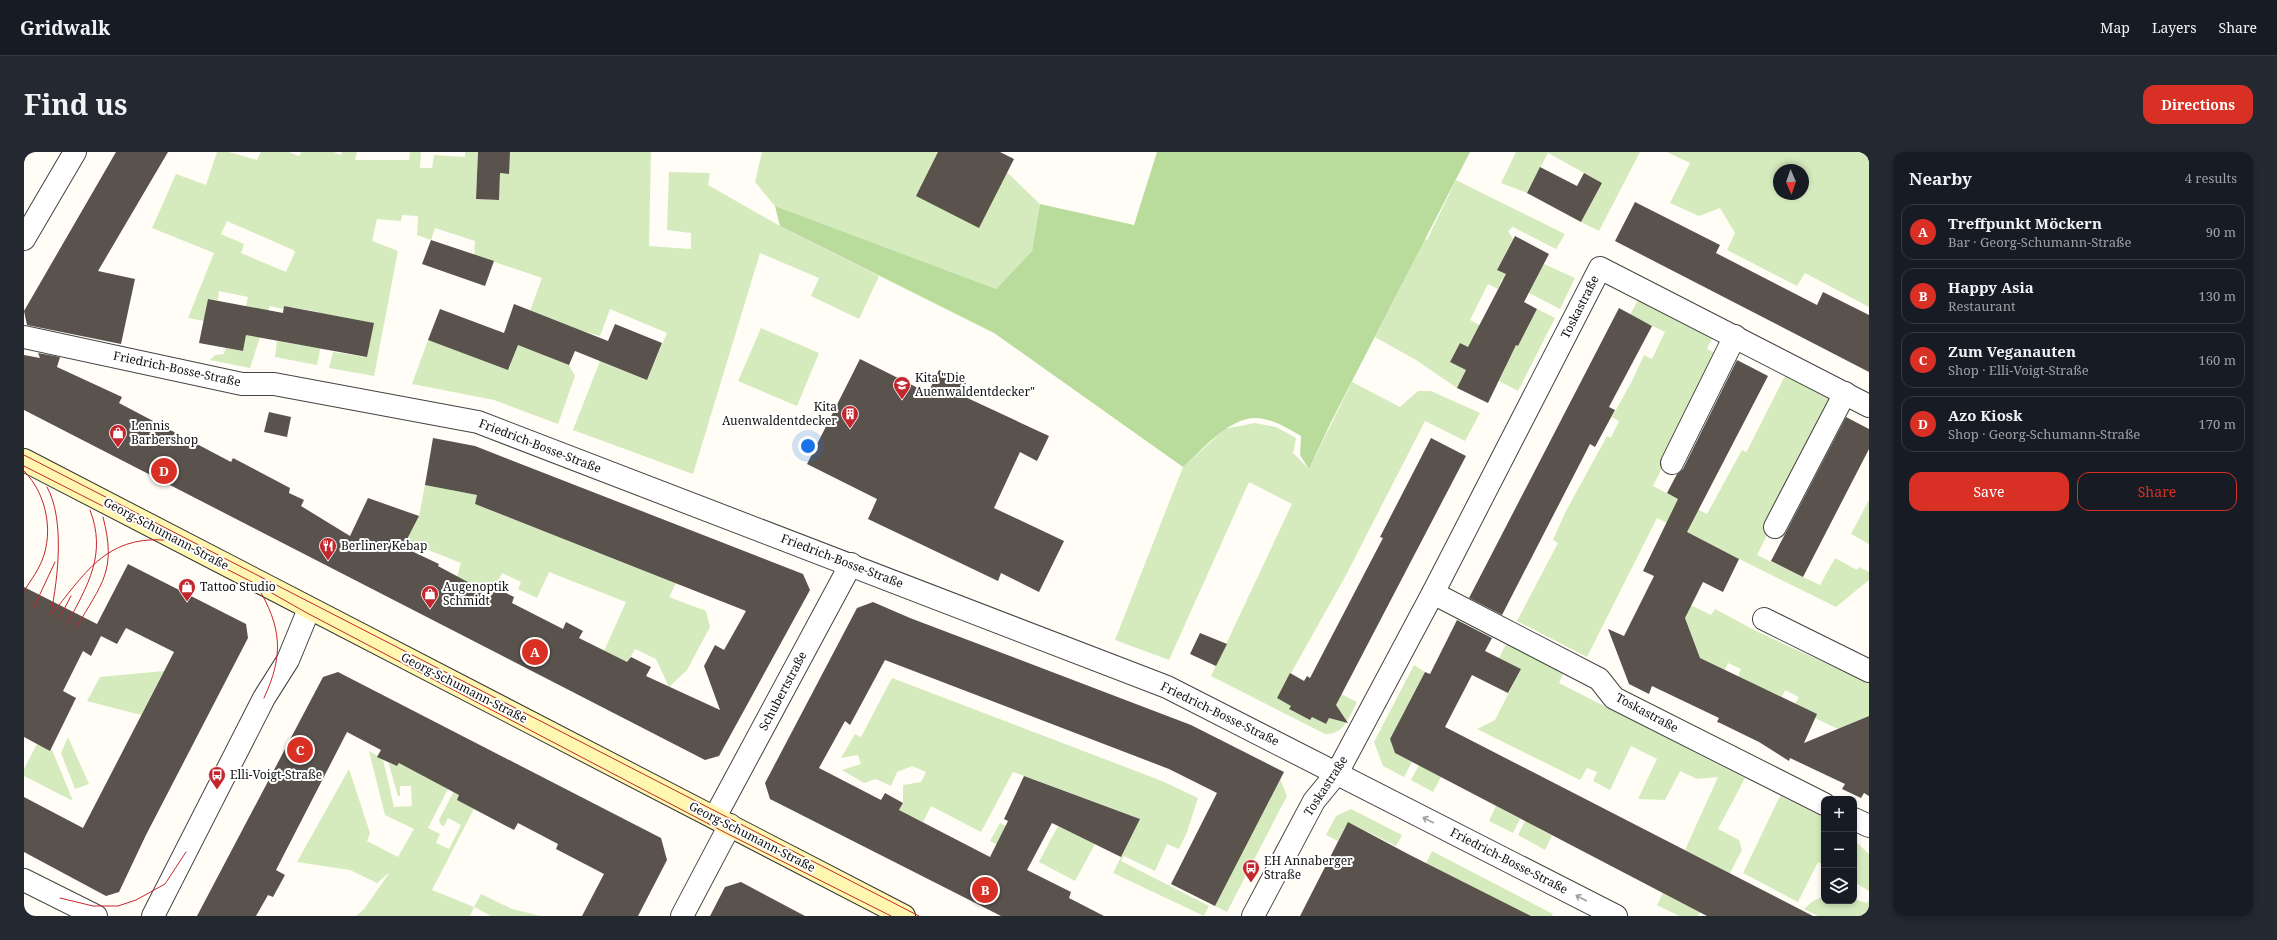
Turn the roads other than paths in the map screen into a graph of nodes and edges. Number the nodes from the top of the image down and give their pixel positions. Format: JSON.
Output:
{"nodes":[{"id":1,"x":75,"y":152,"type":"edge"},
{"id":2,"x":24,"y":238,"type":"edge"},
{"id":3,"x":1735,"y":336,"type":"junction"},
{"id":4,"x":24,"y":338,"type":"edge"},
{"id":5,"x":1845,"y":393,"type":"junction"},
{"id":6,"x":1869,"y":406,"type":"edge"},
{"id":7,"x":24,"y":460,"type":"edge"},
{"id":8,"x":1672,"y":463,"type":"dead end"},
{"id":9,"x":1775,"y":527,"type":"dead end"},
{"id":10,"x":851,"y":564,"type":"junction"},
{"id":11,"x":1433,"y":593,"type":"junction"},
{"id":12,"x":309,"y":609,"type":"junction"},
{"id":13,"x":1764,"y":619,"type":"dead end"},
{"id":14,"x":1869,"y":671,"type":"edge"},
{"id":15,"x":1337,"y":773,"type":"junction"},
{"id":16,"x":1821,"y":802,"type":"edge"},
{"id":17,"x":1857,"y":820,"type":"edge"},
{"id":18,"x":722,"y":821,"type":"junction"},
{"id":19,"x":1869,"y":826,"type":"edge"},
{"id":20,"x":24,"y":880,"type":"edge"},
{"id":21,"x":96,"y":916,"type":"edge"},
{"id":22,"x":153,"y":916,"type":"edge"},
{"id":23,"x":682,"y":916,"type":"edge"},
{"id":24,"x":904,"y":916,"type":"edge"},
{"id":25,"x":1253,"y":916,"type":"edge"},
{"id":26,"x":1616,"y":916,"type":"edge"}],
"edges":[{"from":1,"to":2,"type":"street"},
{"from":3,"to":5,"type":"street","name":"Toskastraße"},
{"from":3,"to":8,"type":"street"},
{"from":3,"to":11,"type":"street","name":"Toskastraße"},
{"from":4,"to":10,"type":"street","name":"Friedrich-Bosse-Straße"},
{"from":5,"to":6,"type":"street","name":"Toskastraße"},
{"from":5,"to":9,"type":"street"},
{"from":7,"to":12,"type":"main road","name":"Georg-Schumann-Straße"},
{"from":10,"to":15,"type":"street","name":"Friedrich-Bosse-Straße"},
{"from":10,"to":18,"type":"street","name":"Schubertstraße"},
{"from":11,"to":15,"type":"street","name":"Toskastraße"},
{"from":11,"to":16,"type":"street","name":"Toskastraße"},
{"from":12,"to":18,"type":"main road","name":"Georg-Schumann-Straße"},
{"from":12,"to":22,"type":"street"},
{"from":13,"to":14,"type":"street"},
{"from":15,"to":25,"type":"street","name":"Toskastraße"},
{"from":26,"to":15,"type":"street","name":"Friedrich-Bosse-Straße","one_way":true},
{"from":17,"to":19,"type":"street"},
{"from":18,"to":23,"type":"street","name":"Schubertstraße"},
{"from":18,"to":24,"type":"main road","name":"Georg-Schumann-Straße"},
{"from":20,"to":21,"type":"street"}]}
